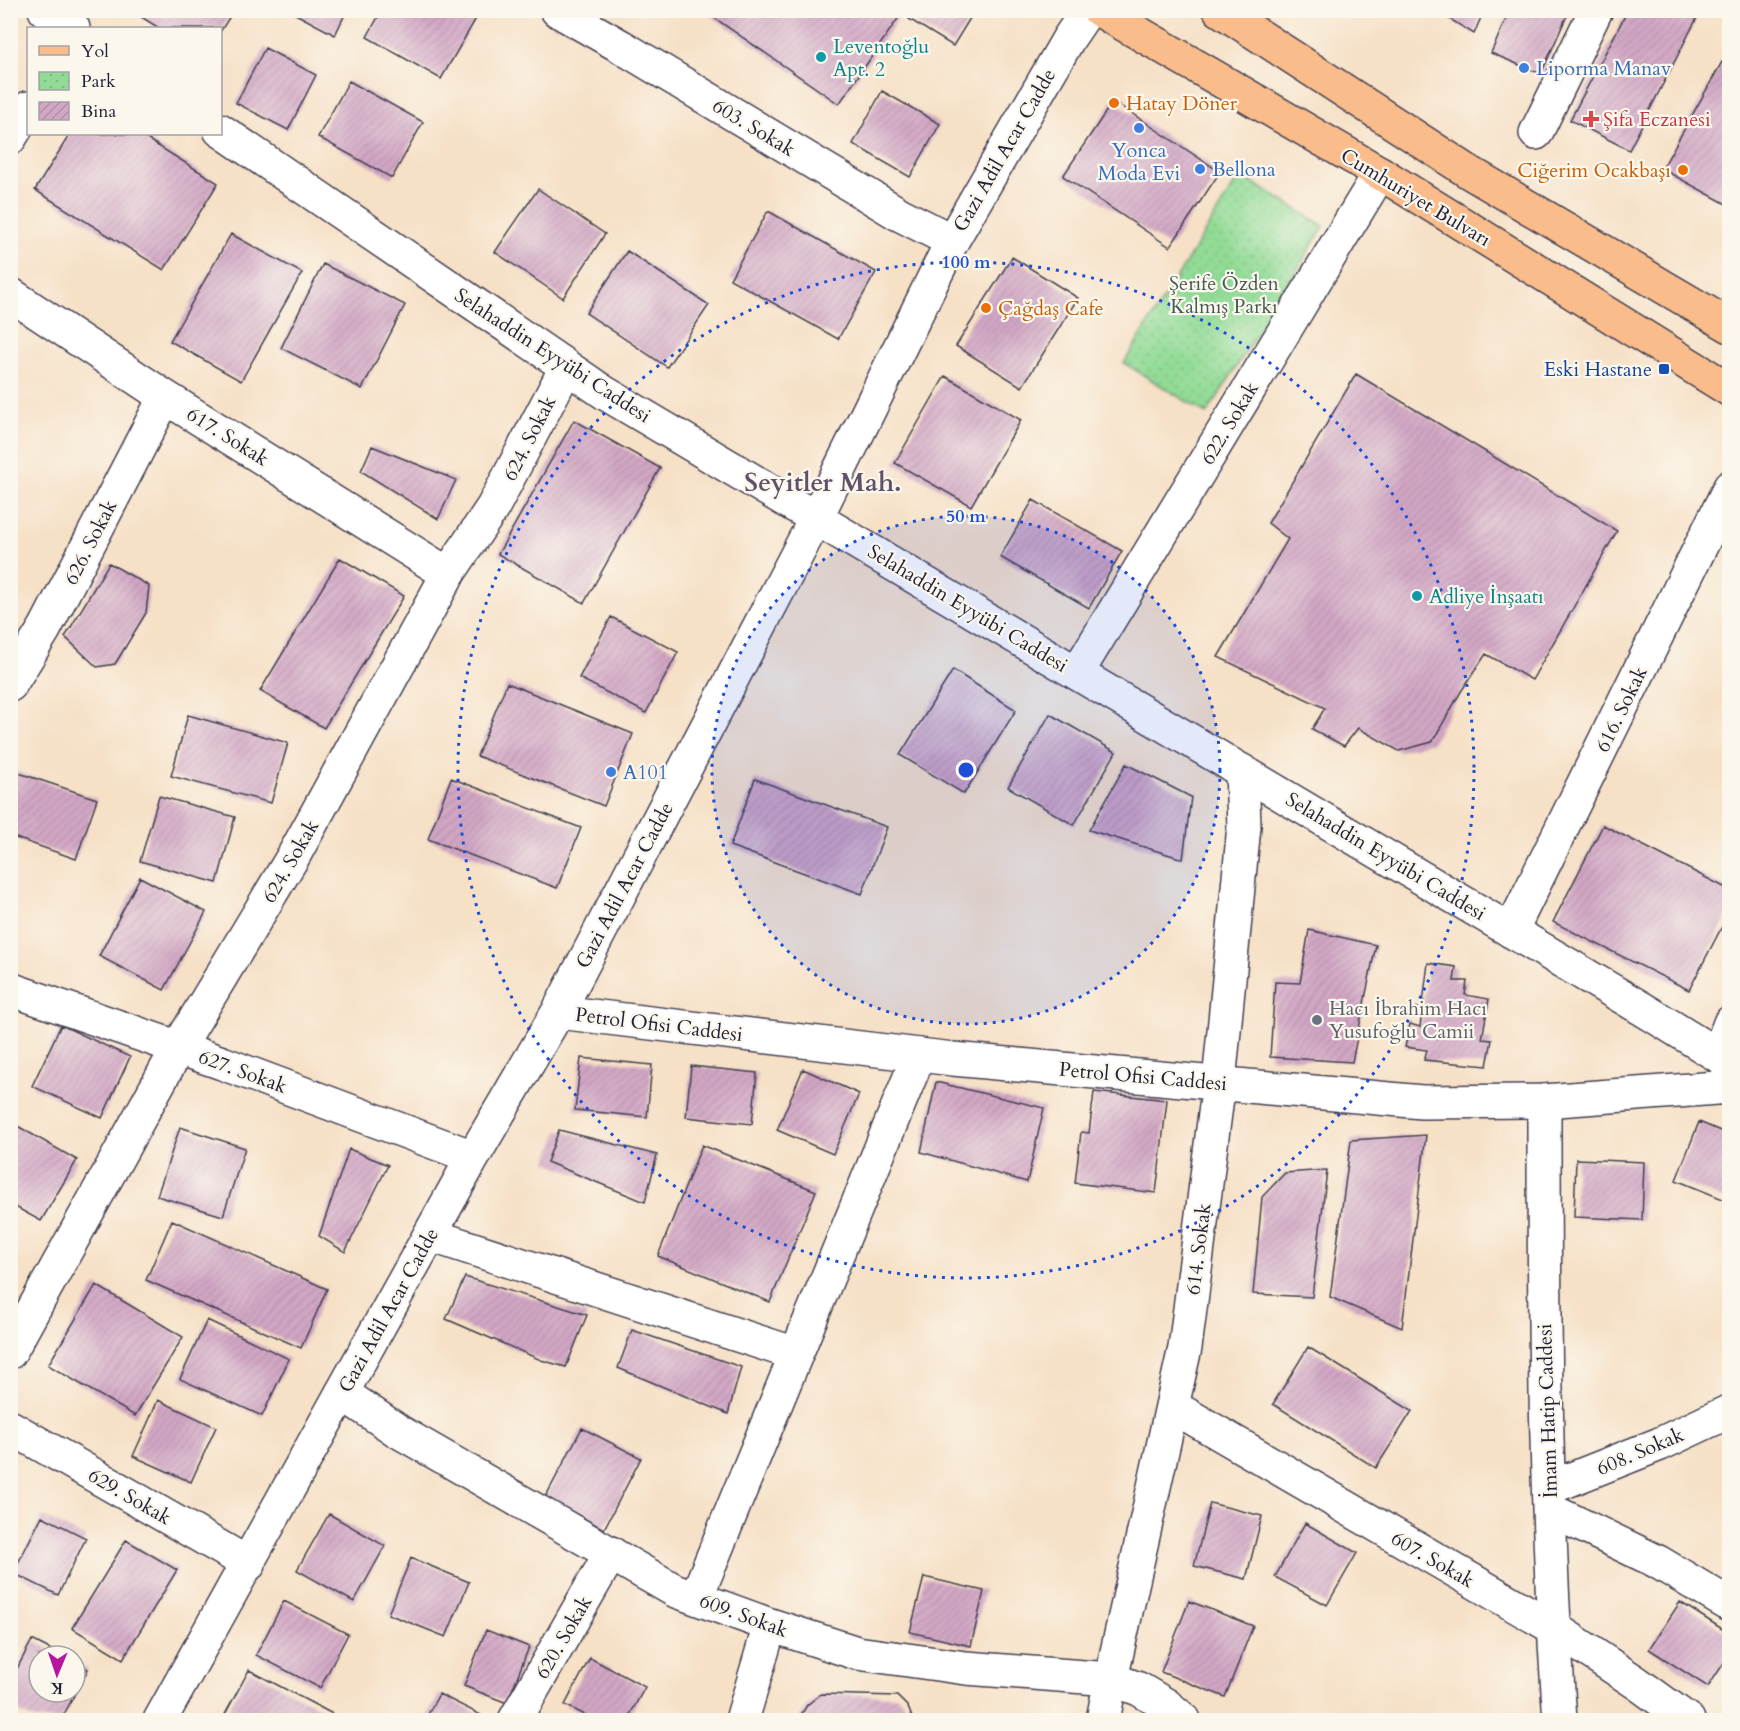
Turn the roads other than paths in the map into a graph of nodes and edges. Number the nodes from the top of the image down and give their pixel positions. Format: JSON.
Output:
{"nodes":[{"id":1,"x":45,"y":10,"type":"edge"},
{"id":2,"x":86,"y":10,"type":"edge"},
{"id":3,"x":558,"y":10,"type":"edge"},
{"id":4,"x":1088,"y":10,"type":"edge"},
{"id":5,"x":1099,"y":10,"type":"edge"},
{"id":6,"x":1220,"y":10,"type":"edge"},
{"id":7,"x":1596,"y":10,"type":"edge"},
{"id":8,"x":72,"y":27,"type":"edge"},
{"id":9,"x":75,"y":27,"type":"edge"},
{"id":10,"x":27,"y":110,"type":"edge"},
{"id":11,"x":222,"y":131,"type":"edge"},
{"id":12,"x":1536,"y":134,"type":"dead end"},
{"id":13,"x":10,"y":138,"type":"edge"},
{"id":14,"x":1380,"y":173,"type":"junction"},
{"id":15,"x":952,"y":241,"type":"junction"},
{"id":16,"x":10,"y":294,"type":"edge"},
{"id":17,"x":1730,"y":326,"type":"edge"},
{"id":18,"x":566,"y":368,"type":"junction"},
{"id":19,"x":1730,"y":390,"type":"edge"},
{"id":20,"x":165,"y":397,"type":"junction"},
{"id":21,"x":1730,"y":487,"type":"edge"},
{"id":22,"x":816,"y":518,"type":"junction"},
{"id":23,"x":448,"y":573,"type":"junction"},
{"id":24,"x":1077,"y":673,"type":"junction"},
{"id":25,"x":10,"y":685,"type":"edge"},
{"id":26,"x":1242,"y":771,"type":"junction"},
{"id":27,"x":1511,"y":931,"type":"junction"},
{"id":28,"x":10,"y":988,"type":"edge"},
{"id":29,"x":558,"y":1012,"type":"junction"},
{"id":30,"x":1730,"y":1023,"type":"edge"},
{"id":31,"x":178,"y":1048,"type":"junction"},
{"id":32,"x":919,"y":1055,"type":"junction"},
{"id":33,"x":1724,"y":1059,"type":"edge"},
{"id":34,"x":1219,"y":1082,"type":"junction"},
{"id":35,"x":1730,"y":1087,"type":"edge"},
{"id":36,"x":1544,"y":1101,"type":"junction"},
{"id":37,"x":473,"y":1157,"type":"junction"},
{"id":38,"x":430,"y":1235,"type":"junction"},
{"id":39,"x":10,"y":1352,"type":"edge"},
{"id":40,"x":796,"y":1354,"type":"junction"},
{"id":41,"x":342,"y":1393,"type":"junction"},
{"id":42,"x":1172,"y":1406,"type":"junction"},
{"id":43,"x":1730,"y":1411,"type":"edge"},
{"id":44,"x":10,"y":1428,"type":"edge"},
{"id":45,"x":1549,"y":1499,"type":"junction"},
{"id":46,"x":611,"y":1553,"type":"junction"},
{"id":47,"x":249,"y":1564,"type":"junction"},
{"id":48,"x":696,"y":1598,"type":"junction"},
{"id":49,"x":1730,"y":1605,"type":"edge"},
{"id":50,"x":770,"y":1626,"type":"junction"},
{"id":51,"x":1554,"y":1628,"type":"junction"},
{"id":52,"x":1111,"y":1679,"type":"junction"},
{"id":53,"x":160,"y":1720,"type":"edge"},
{"id":54,"x":515,"y":1720,"type":"edge"},
{"id":55,"x":742,"y":1720,"type":"edge"},
{"id":56,"x":1103,"y":1720,"type":"edge"},
{"id":57,"x":1184,"y":1720,"type":"edge"},
{"id":58,"x":1560,"y":1720,"type":"edge"},
{"id":59,"x":1688,"y":1720,"type":"edge"}],
"edges":[{"from":1,"to":8,"type":"street"},
{"from":2,"to":9,"type":"street"},
{"from":3,"to":15,"type":"street","name":"603. Sokak"},
{"from":4,"to":15,"type":"street","name":"Gazi Adil Acar Cadde"},
{"from":5,"to":14,"type":"main road","name":"Cumhuriyet Bulvarı"},
{"from":6,"to":17,"type":"main road"},
{"from":7,"to":12,"type":"street"},
{"from":10,"to":13,"type":"street"},
{"from":11,"to":18,"type":"street","name":"Selahaddin Eyyübi Caddesi"},
{"from":14,"to":19,"type":"main road","name":"Cumhuriyet Bulvarı"},
{"from":14,"to":24,"type":"street","name":"622. Sokak"},
{"from":15,"to":22,"type":"street","name":"Gazi Adil Acar Cadde"},
{"from":16,"to":20,"type":"street","name":"617. Sokak"},
{"from":18,"to":22,"type":"street","name":"Selahaddin Eyyübi Caddesi"},
{"from":18,"to":23,"type":"street","name":"624. Sokak"},
{"from":20,"to":23,"type":"street","name":"617. Sokak"},
{"from":20,"to":25,"type":"street","name":"626. Sokak"},
{"from":21,"to":27,"type":"street","name":"616. Sokak"},
{"from":22,"to":24,"type":"street","name":"Selahaddin Eyyübi Caddesi"},
{"from":22,"to":29,"type":"street","name":"Gazi Adil Acar Cadde"},
{"from":23,"to":31,"type":"street","name":"624. Sokak"},
{"from":24,"to":26,"type":"street","name":"Selahaddin Eyyübi Caddesi"},
{"from":26,"to":27,"type":"street","name":"Selahaddin Eyyübi Caddesi"},
{"from":26,"to":34,"type":"street","name":"614. Sokak"},
{"from":27,"to":33,"type":"street","name":"Selahaddin Eyyübi Caddesi"},
{"from":28,"to":31,"type":"street","name":"627. Sokak"},
{"from":29,"to":32,"type":"street","name":"Petrol Ofisi Caddesi"},
{"from":29,"to":37,"type":"street","name":"Gazi Adil Acar Cadde"},
{"from":30,"to":33,"type":"street"},
{"from":31,"to":37,"type":"street","name":"627. Sokak"},
{"from":31,"to":39,"type":"street","name":"624. Sokak"},
{"from":32,"to":34,"type":"street","name":"Petrol Ofisi Caddesi"},
{"from":32,"to":40,"type":"street"},
{"from":34,"to":36,"type":"street","name":"Petrol Ofisi Caddesi"},
{"from":34,"to":42,"type":"street","name":"614. Sokak"},
{"from":35,"to":36,"type":"street","name":"Petrol Ofisi Caddesi"},
{"from":36,"to":45,"type":"street","name":"İmam Hatip Caddesi"},
{"from":37,"to":38,"type":"street","name":"Gazi Adil Acar Cadde"},
{"from":38,"to":40,"type":"street"},
{"from":38,"to":41,"type":"street","name":"Gazi Adil Acar Cadde"},
{"from":40,"to":48,"type":"street"},
{"from":41,"to":46,"type":"street","name":"609. Sokak"},
{"from":41,"to":47,"type":"street","name":"Gazi Adil Acar Cadde"},
{"from":42,"to":51,"type":"street","name":"607. Sokak"},
{"from":42,"to":52,"type":"street","name":"614. Sokak"},
{"from":43,"to":45,"type":"street","name":"608. Sokak"},
{"from":44,"to":47,"type":"street","name":"629. Sokak"},
{"from":45,"to":49,"type":"street"},
{"from":45,"to":51,"type":"street","name":"İmam Hatip Caddesi"},
{"from":46,"to":48,"type":"street","name":"609. Sokak"},
{"from":46,"to":54,"type":"street","name":"620. Sokak"},
{"from":47,"to":53,"type":"street","name":"Gazi Adil Acar Cadde"},
{"from":48,"to":50,"type":"street","name":"609. Sokak"},
{"from":50,"to":52,"type":"street","name":"609. Sokak"},
{"from":50,"to":55,"type":"street"},
{"from":51,"to":58,"type":"street","name":"İmam Hatip Caddesi"},
{"from":51,"to":59,"type":"street","name":"607. Sokak"},
{"from":52,"to":56,"type":"street","name":"614. Sokak"},
{"from":52,"to":57,"type":"street","name":"609. Sokak"}]}
